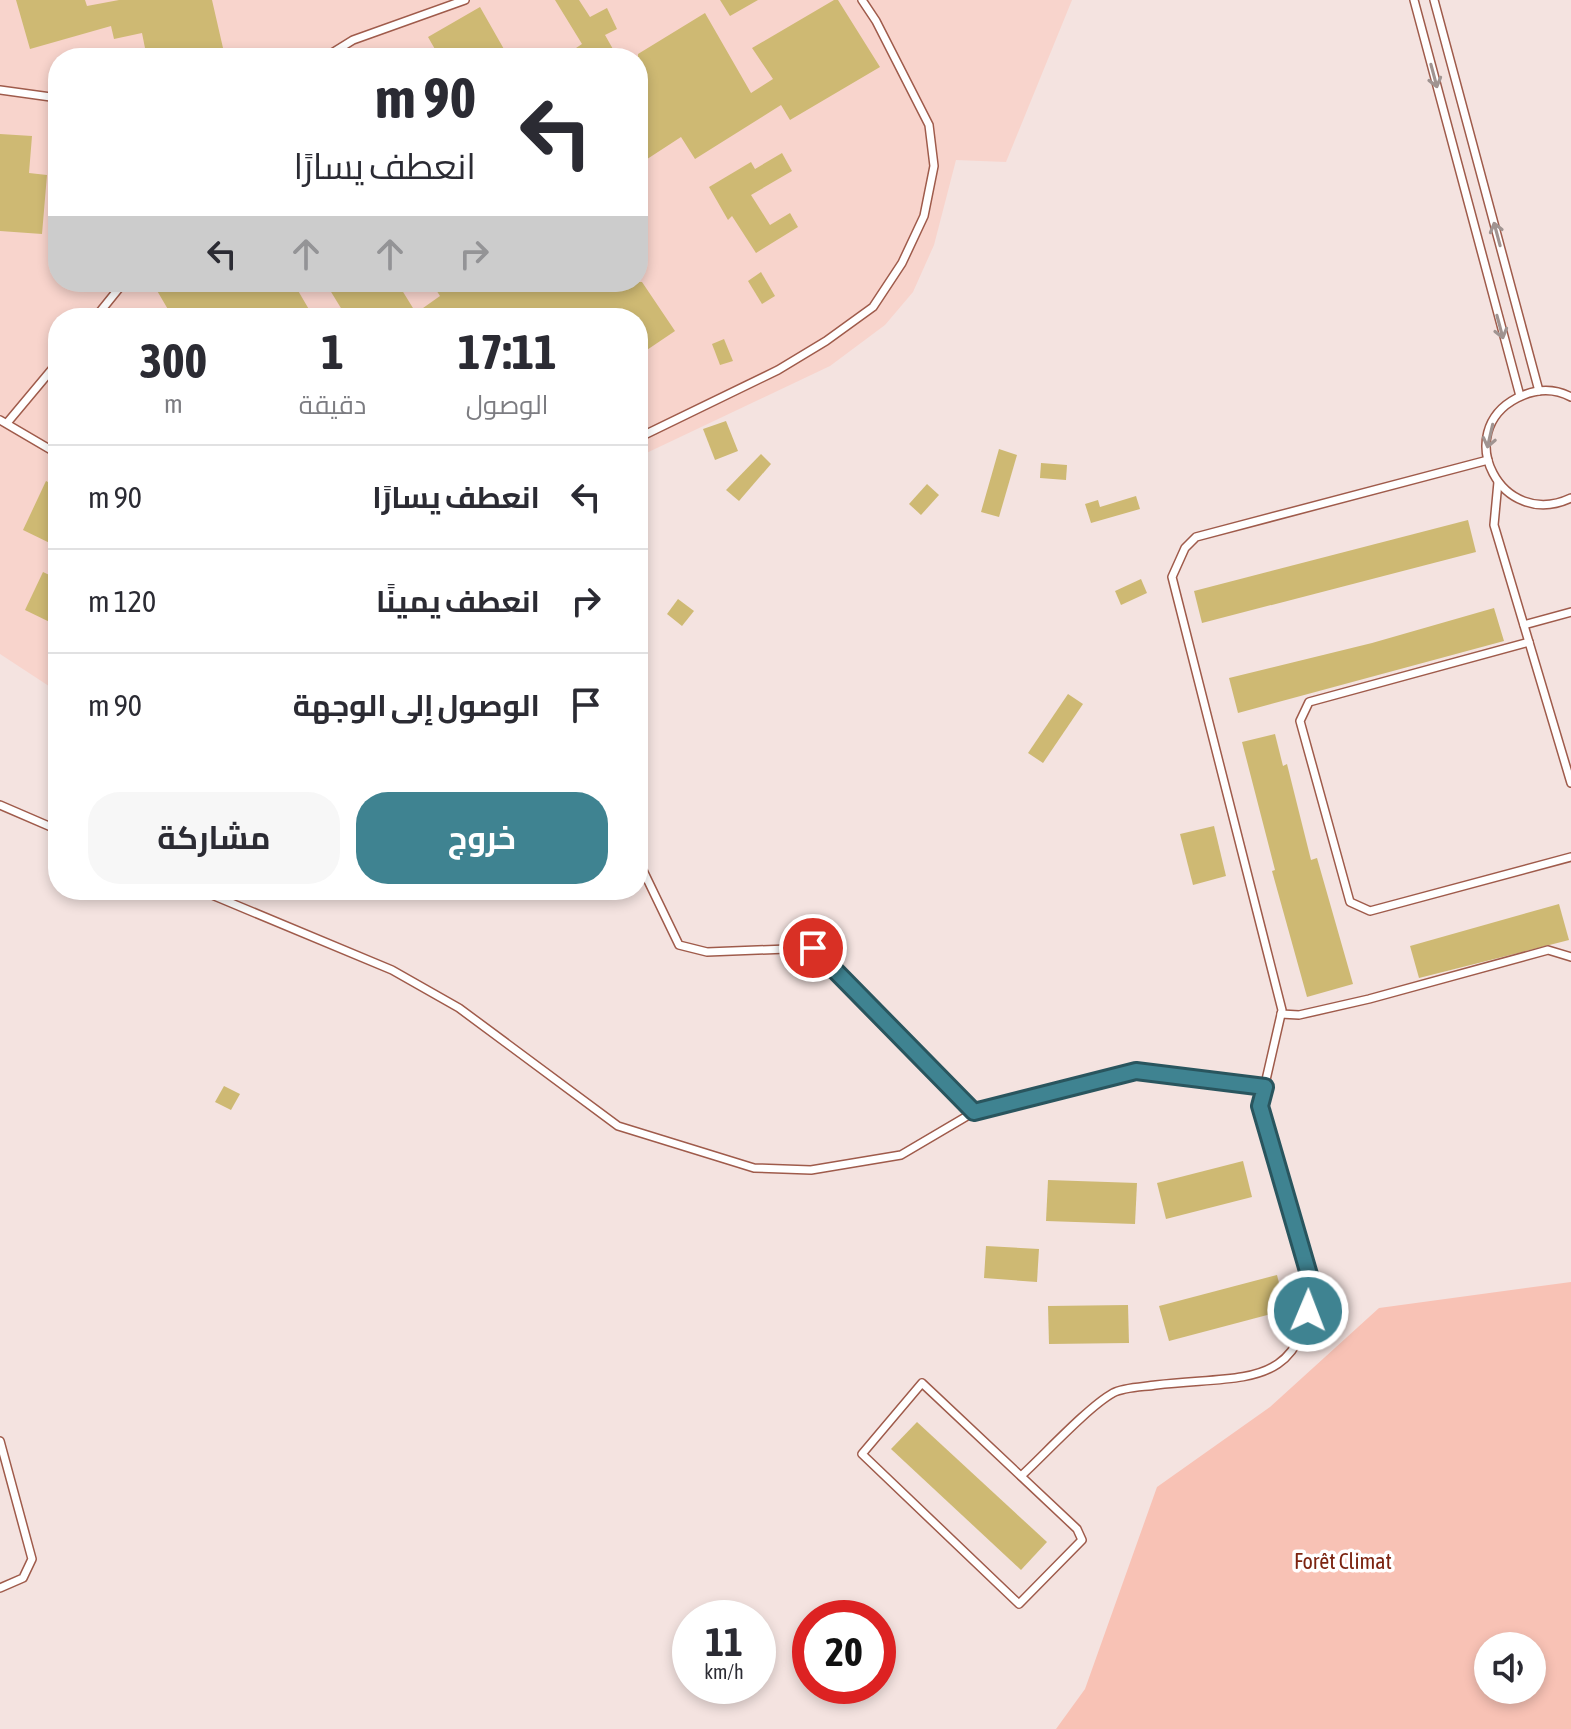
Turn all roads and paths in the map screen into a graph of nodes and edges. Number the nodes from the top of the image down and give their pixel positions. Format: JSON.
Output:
{"nodes":[{"id":1,"x":465,"y":0,"type":"edge"},
{"id":2,"x":862,"y":0,"type":"edge"},
{"id":3,"x":1414,"y":0,"type":"edge"},
{"id":4,"x":1434,"y":0,"type":"edge"},
{"id":5,"x":342,"y":48,"type":"edge"},
{"id":6,"x":0,"y":90,"type":"edge"},
{"id":7,"x":48,"y":97,"type":"edge"},
{"id":8,"x":116,"y":292,"type":"edge"},
{"id":9,"x":103,"y":308,"type":"edge"},
{"id":10,"x":48,"y":373,"type":"edge"},
{"id":11,"x":1539,"y":391,"type":"junction"},
{"id":12,"x":1520,"y":396,"type":"junction"},
{"id":13,"x":1571,"y":397,"type":"edge"},
{"id":14,"x":4,"y":422,"type":"edge"},
{"id":15,"x":648,"y":433,"type":"edge"},
{"id":16,"x":48,"y":448,"type":"edge"},
{"id":17,"x":1488,"y":460,"type":"junction"},
{"id":18,"x":1498,"y":482,"type":"junction"},
{"id":19,"x":1571,"y":498,"type":"edge"},
{"id":20,"x":1571,"y":612,"type":"edge"},
{"id":21,"x":1524,"y":625,"type":"junction"},
{"id":22,"x":1529,"y":642,"type":"junction"},
{"id":23,"x":1571,"y":783,"type":"edge"},
{"id":24,"x":0,"y":805,"type":"edge"},
{"id":25,"x":48,"y":826,"type":"edge"},
{"id":26,"x":1571,"y":857,"type":"edge"},
{"id":27,"x":648,"y":881,"type":"edge"},
{"id":28,"x":224,"y":900,"type":"edge"},
{"id":29,"x":1571,"y":957,"type":"edge"},
{"id":30,"x":1281,"y":1014,"type":"junction"},
{"id":31,"x":1265,"y":1087,"type":"junction"},
{"id":32,"x":974,"y":1112,"type":"junction"},
{"id":33,"x":0,"y":1441,"type":"edge"},
{"id":34,"x":1021,"y":1476,"type":"junction"},
{"id":35,"x":0,"y":1588,"type":"edge"}],
"edges":[{"from":1,"to":5,"type":"lane"},
{"from":2,"to":15,"type":"lane"},
{"from":3,"to":12,"type":"lane","one_way":true},
{"from":11,"to":4,"type":"lane","one_way":true},
{"from":6,"to":7,"type":"lane"},
{"from":8,"to":9,"type":"lane"},
{"from":10,"to":14,"type":"lane"},
{"from":11,"to":12,"type":"lane"},
{"from":11,"to":13,"type":"lane"},
{"from":12,"to":17,"type":"lane","one_way":true},
{"from":14,"to":16,"type":"lane"},
{"from":17,"to":18,"type":"lane"},
{"from":17,"to":30,"type":"lane"},
{"from":18,"to":19,"type":"lane"},
{"from":18,"to":21,"type":"lane"},
{"from":20,"to":21,"type":"lane"},
{"from":21,"to":22,"type":"lane"},
{"from":22,"to":23,"type":"lane"},
{"from":22,"to":26,"type":"lane"},
{"from":24,"to":25,"type":"lane"},
{"from":27,"to":32,"type":"lane"},
{"from":28,"to":32,"type":"lane"},
{"from":29,"to":30,"type":"lane"},
{"from":30,"to":31,"type":"lane"},
{"from":31,"to":32,"type":"lane"},
{"from":31,"to":34,"type":"lane"},
{"from":33,"to":35,"type":"lane"},
{"from":34,"to":34,"type":"lane"}]}
